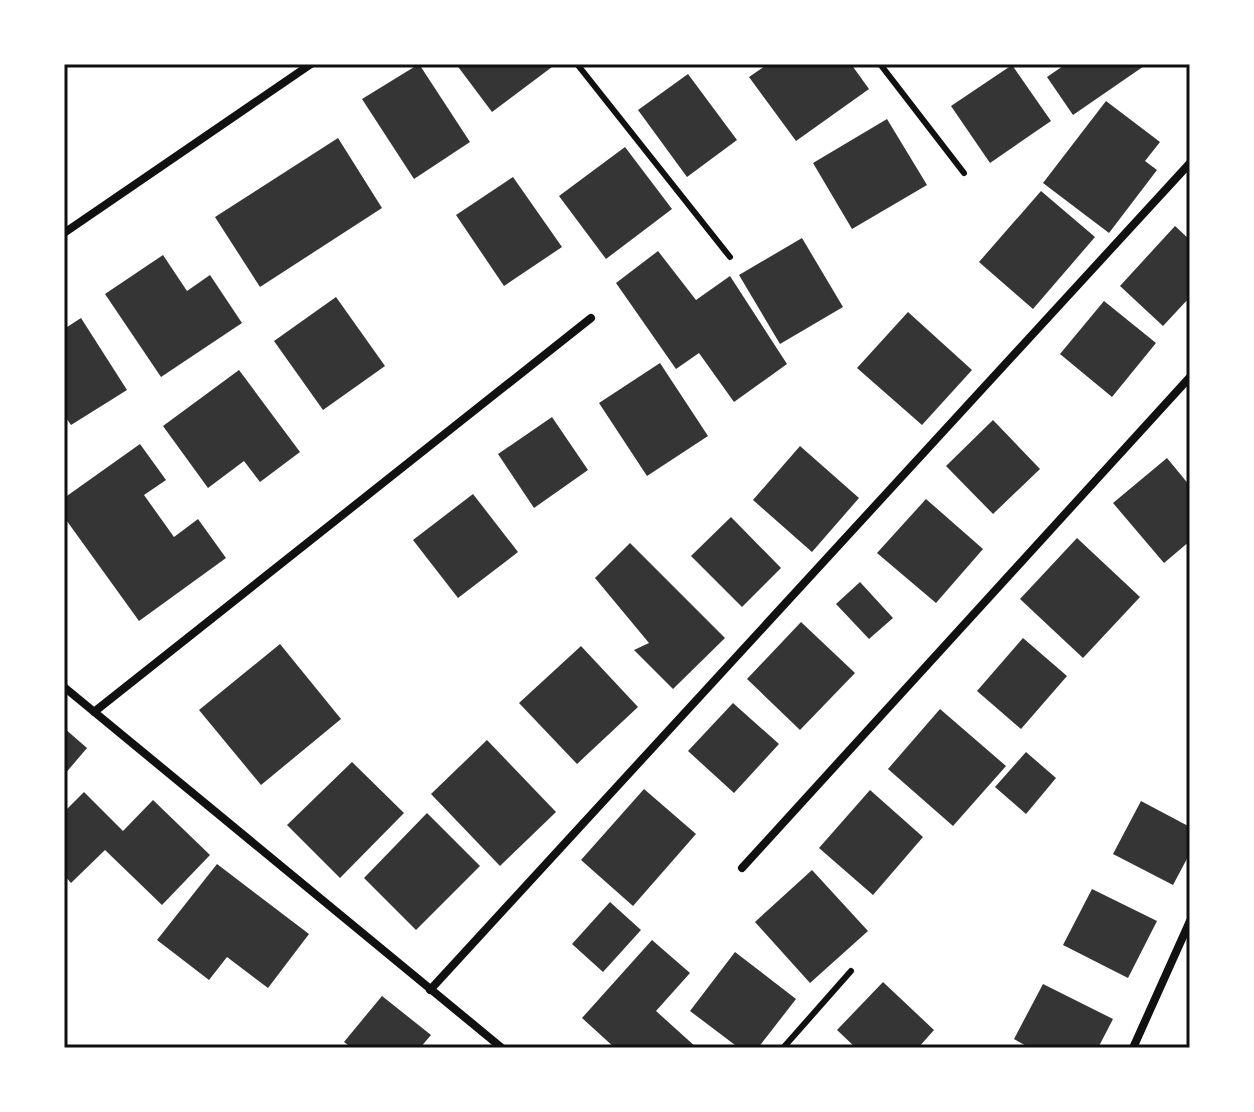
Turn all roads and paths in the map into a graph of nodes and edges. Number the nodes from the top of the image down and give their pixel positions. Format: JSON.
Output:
{"nodes":[{"id":1,"x":311,"y":64,"type":"edge"},
{"id":2,"x":577,"y":64,"type":"edge"},
{"id":3,"x":880,"y":64,"type":"edge"},
{"id":4,"x":1190,"y":163,"type":"edge"},
{"id":5,"x":964,"y":173,"type":"dead end"},
{"id":6,"x":64,"y":233,"type":"edge"},
{"id":7,"x":730,"y":257,"type":"dead end"},
{"id":8,"x":591,"y":318,"type":"dead end"},
{"id":9,"x":1190,"y":377,"type":"edge"},
{"id":10,"x":64,"y":687,"type":"edge"},
{"id":11,"x":94,"y":712,"type":"junction"},
{"id":12,"x":742,"y":868,"type":"dead end"},
{"id":13,"x":1190,"y":921,"type":"edge"},
{"id":14,"x":851,"y":971,"type":"dead end"},
{"id":15,"x":430,"y":990,"type":"junction"},
{"id":16,"x":502,"y":1048,"type":"edge"},
{"id":17,"x":783,"y":1048,"type":"edge"},
{"id":18,"x":1133,"y":1048,"type":"edge"}],
"edges":[{"from":1,"to":6,"type":"street"},
{"from":2,"to":7,"type":"lane"},
{"from":3,"to":5,"type":"lane"},
{"from":4,"to":15,"type":"street"},
{"from":8,"to":11,"type":"street"},
{"from":9,"to":12,"type":"street"},
{"from":10,"to":11,"type":"street"},
{"from":11,"to":15,"type":"street"},
{"from":13,"to":18,"type":"street"},
{"from":14,"to":17,"type":"lane"},
{"from":15,"to":16,"type":"street"}]}
